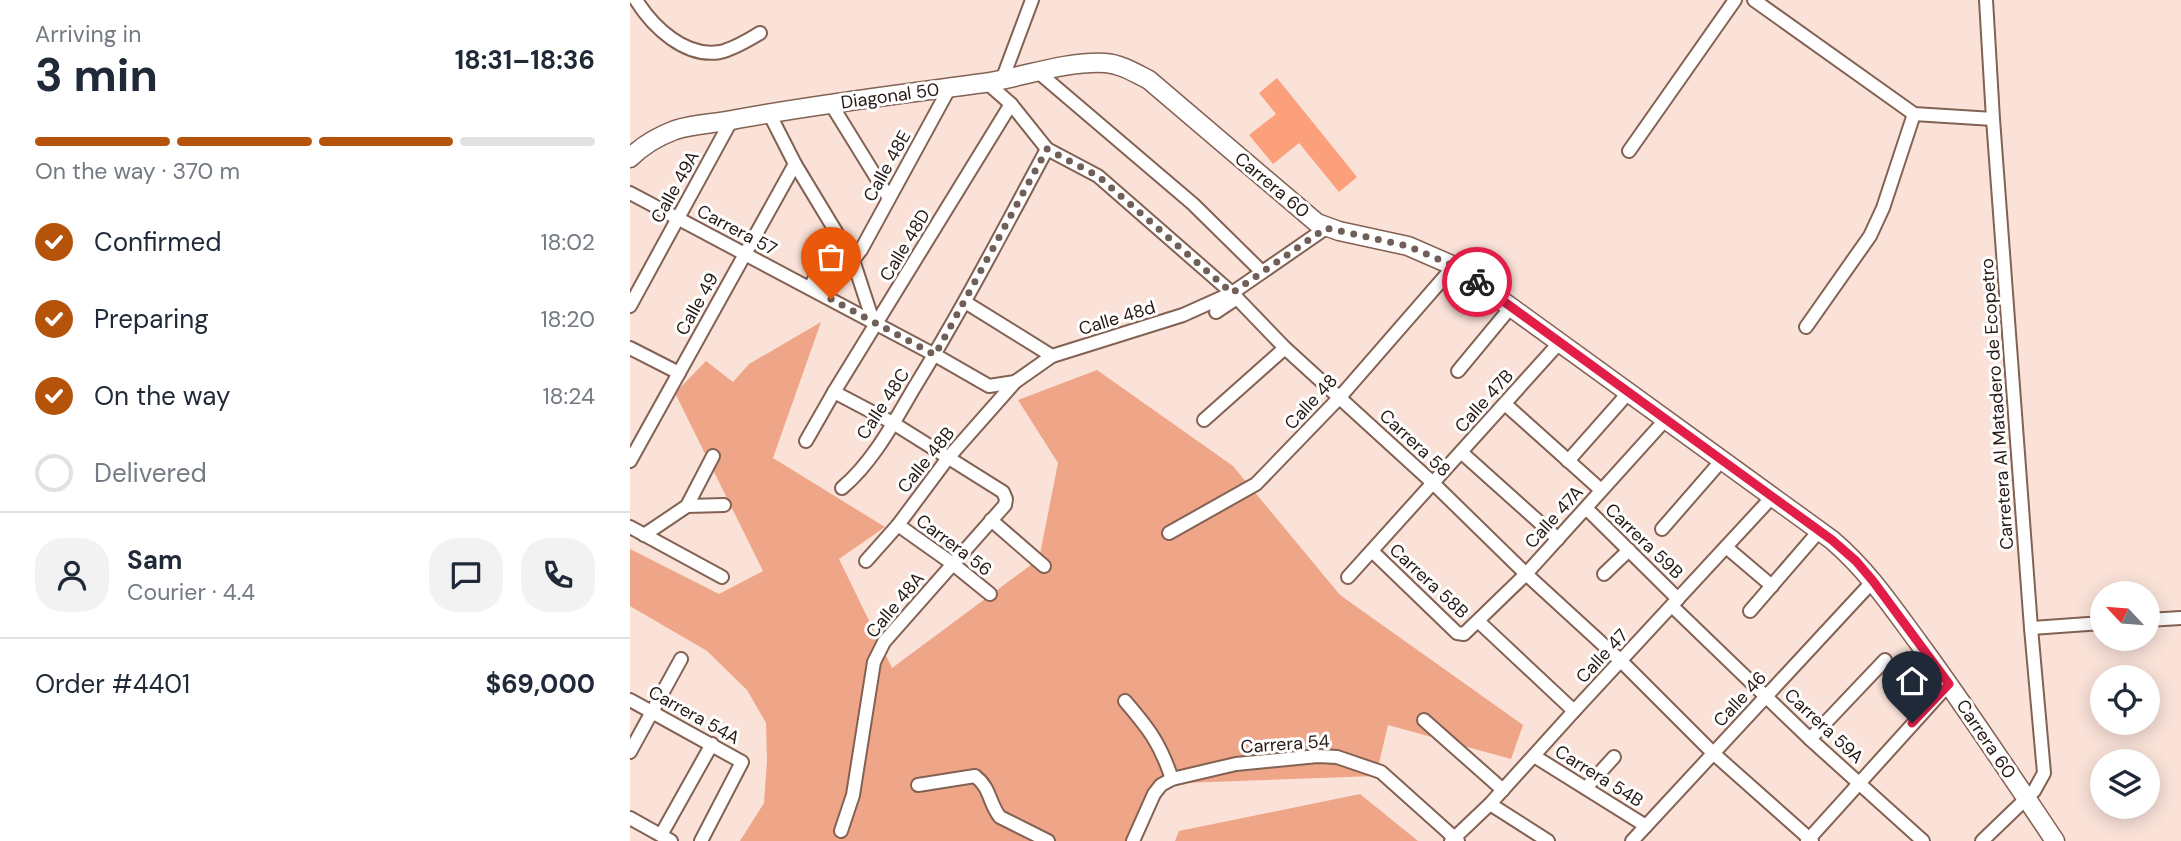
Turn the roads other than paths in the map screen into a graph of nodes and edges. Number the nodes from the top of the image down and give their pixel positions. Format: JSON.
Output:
{"nodes":[{"id":1,"x":636,"y":0,"type":"edge"},
{"id":2,"x":1032,"y":0,"type":"edge"},
{"id":3,"x":1735,"y":0,"type":"edge"},
{"id":4,"x":1754,"y":0,"type":"edge"},
{"id":5,"x":1986,"y":0,"type":"edge"},
{"id":6,"x":760,"y":33,"type":"dead end"},
{"id":7,"x":1107,"y":63,"type":"joint"},
{"id":8,"x":1038,"y":72,"type":"junction"},
{"id":9,"x":994,"y":81,"type":"junction"},
{"id":10,"x":950,"y":87,"type":"junction"},
{"id":11,"x":831,"y":104,"type":"junction"},
{"id":12,"x":1011,"y":104,"type":"junction"},
{"id":13,"x":769,"y":113,"type":"junction"},
{"id":14,"x":1914,"y":114,"type":"junction"},
{"id":15,"x":1993,"y":118,"type":"junction"},
{"id":16,"x":731,"y":121,"type":"junction"},
{"id":17,"x":1047,"y":149,"type":"junction"},
{"id":18,"x":1629,"y":151,"type":"dead end"},
{"id":19,"x":630,"y":158,"type":"edge"},
{"id":20,"x":795,"y":164,"type":"junction"},
{"id":21,"x":630,"y":193,"type":"edge"},
{"id":22,"x":889,"y":198,"type":"junction"},
{"id":23,"x":678,"y":218,"type":"junction"},
{"id":24,"x":1326,"y":228,"type":"junction"},
{"id":25,"x":836,"y":233,"type":"junction"},
{"id":26,"x":745,"y":254,"type":"junction"},
{"id":27,"x":853,"y":260,"type":"junction"},
{"id":28,"x":1454,"y":266,"type":"junction"},
{"id":29,"x":1262,"y":272,"type":"junction"},
{"id":30,"x":810,"y":288,"type":"junction"},
{"id":31,"x":1234,"y":295,"type":"junction"},
{"id":32,"x":965,"y":302,"type":"junction"},
{"id":33,"x":630,"y":306,"type":"edge"},
{"id":34,"x":1511,"y":307,"type":"junction"},
{"id":35,"x":1216,"y":312,"type":"dead end"},
{"id":36,"x":875,"y":323,"type":"junction"},
{"id":37,"x":1805,"y":327,"type":"dead end"},
{"id":38,"x":1560,"y":342,"type":"junction"},
{"id":39,"x":630,"y":348,"type":"edge"},
{"id":40,"x":1285,"y":348,"type":"junction"},
{"id":41,"x":935,"y":355,"type":"junction"},
{"id":42,"x":1052,"y":356,"type":"junction"},
{"id":43,"x":1458,"y":371,"type":"dead end"},
{"id":44,"x":678,"y":373,"type":"junction"},
{"id":45,"x":1015,"y":382,"type":"junction"},
{"id":46,"x":834,"y":392,"type":"junction"},
{"id":47,"x":1629,"y":392,"type":"junction"},
{"id":48,"x":1340,"y":397,"type":"junction"},
{"id":49,"x":1505,"y":404,"type":"junction"},
{"id":50,"x":1666,"y":419,"type":"junction"},
{"id":51,"x":1203,"y":420,"type":"dead end"},
{"id":52,"x":894,"y":423,"type":"junction"},
{"id":53,"x":806,"y":441,"type":"dead end"},
{"id":54,"x":1461,"y":452,"type":"junction"},
{"id":55,"x":713,"y":456,"type":"dead end"},
{"id":56,"x":948,"y":458,"type":"junction"},
{"id":57,"x":1722,"y":460,"type":"junction"},
{"id":58,"x":630,"y":461,"type":"edge"},
{"id":59,"x":1568,"y":461,"type":"junction"},
{"id":60,"x":1433,"y":483,"type":"junction"},
{"id":61,"x":842,"y":488,"type":"dead end"},
{"id":62,"x":1601,"y":491,"type":"junction"},
{"id":63,"x":1773,"y":496,"type":"junction"},
{"id":64,"x":724,"y":505,"type":"dead end"},
{"id":65,"x":687,"y":506,"type":"junction"},
{"id":66,"x":1586,"y":508,"type":"junction"},
{"id":67,"x":991,"y":520,"type":"junction"},
{"id":68,"x":898,"y":524,"type":"junction"},
{"id":69,"x":630,"y":527,"type":"edge"},
{"id":70,"x":1662,"y":529,"type":"dead end"},
{"id":71,"x":1820,"y":530,"type":"junction"},
{"id":72,"x":1169,"y":533,"type":"dead end"},
{"id":73,"x":644,"y":535,"type":"junction"},
{"id":74,"x":1558,"y":539,"type":"junction"},
{"id":75,"x":1726,"y":547,"type":"junction"},
{"id":76,"x":1629,"y":550,"type":"junction"},
{"id":77,"x":1371,"y":551,"type":"junction"},
{"id":78,"x":866,"y":561,"type":"dead end"},
{"id":79,"x":953,"y":564,"type":"junction"},
{"id":80,"x":1044,"y":566,"type":"dead end"},
{"id":81,"x":1526,"y":574,"type":"junction"},
{"id":82,"x":1604,"y":574,"type":"dead end"},
{"id":83,"x":1348,"y":576,"type":"dead end"},
{"id":84,"x":722,"y":577,"type":"dead end"},
{"id":85,"x":1873,"y":581,"type":"junction"},
{"id":86,"x":1772,"y":586,"type":"junction"},
{"id":87,"x":990,"y":594,"type":"dead end"},
{"id":88,"x":1675,"y":603,"type":"junction"},
{"id":89,"x":1750,"y":611,"type":"dead end"},
{"id":90,"x":2181,"y":618,"type":"edge"},
{"id":91,"x":2160,"y":619,"type":"edge"},
{"id":92,"x":1478,"y":621,"type":"junction"},
{"id":93,"x":2090,"y":624,"type":"edge"},
{"id":94,"x":2031,"y":628,"type":"junction"},
{"id":95,"x":1464,"y":634,"type":"joint"},
{"id":96,"x":681,"y":659,"type":"dead end"},
{"id":97,"x":1885,"y":660,"type":"dead end"},
{"id":98,"x":1621,"y":661,"type":"junction"},
{"id":99,"x":1949,"y":684,"type":"junction"},
{"id":100,"x":1767,"y":697,"type":"junction"},
{"id":101,"x":630,"y":700,"type":"edge"},
{"id":102,"x":1125,"y":701,"type":"dead end"},
{"id":103,"x":652,"y":711,"type":"junction"},
{"id":104,"x":1574,"y":711,"type":"junction"},
{"id":105,"x":1424,"y":720,"type":"dead end"},
{"id":106,"x":1810,"y":738,"type":"junction"},
{"id":107,"x":712,"y":744,"type":"junction"},
{"id":108,"x":630,"y":752,"type":"edge"},
{"id":109,"x":1713,"y":753,"type":"junction"},
{"id":110,"x":1534,"y":756,"type":"junction"},
{"id":111,"x":1614,"y":757,"type":"dead end"},
{"id":112,"x":1172,"y":779,"type":"junction"},
{"id":113,"x":1858,"y":782,"type":"junction"},
{"id":114,"x":918,"y":785,"type":"dead end"},
{"id":115,"x":1586,"y":788,"type":"junction"},
{"id":116,"x":1503,"y":790,"type":"junction"},
{"id":117,"x":2027,"y":799,"type":"junction"},
{"id":118,"x":1490,"y":804,"type":"junction"},
{"id":119,"x":630,"y":818,"type":"edge"},
{"id":120,"x":1646,"y":826,"type":"junction"},
{"id":121,"x":841,"y":831,"type":"dead end"},
{"id":122,"x":666,"y":838,"type":"edge"},
{"id":123,"x":1454,"y":840,"type":"edge"},
{"id":124,"x":1809,"y":840,"type":"edge"},
{"id":125,"x":701,"y":841,"type":"edge"},
{"id":126,"x":1048,"y":841,"type":"edge"},
{"id":127,"x":1133,"y":841,"type":"edge"},
{"id":128,"x":1548,"y":841,"type":"edge"},
{"id":129,"x":1632,"y":841,"type":"edge"},
{"id":130,"x":1923,"y":841,"type":"edge"},
{"id":131,"x":1982,"y":841,"type":"edge"},
{"id":132,"x":2055,"y":841,"type":"edge"}],
"edges":[{"from":1,"to":6,"type":"street"},
{"from":2,"to":9,"type":"street"},
{"from":3,"to":18,"type":"street"},
{"from":4,"to":14,"type":"street"},
{"from":5,"to":15,"type":"street","name":"Carretera Al Matadero de Ecopetro"},
{"from":7,"to":8,"type":"street","name":"Diagonal 50"},
{"from":7,"to":24,"type":"street","name":"Carrera 60"},
{"from":8,"to":9,"type":"street","name":"Diagonal 50"},
{"from":8,"to":29,"type":"street"},
{"from":9,"to":10,"type":"street","name":"Diagonal 50"},
{"from":9,"to":12,"type":"street","name":"Carrera 58"},
{"from":10,"to":11,"type":"street","name":"Diagonal 50"},
{"from":10,"to":22,"type":"street","name":"Calle 48E"},
{"from":11,"to":13,"type":"street","name":"Diagonal 50"},
{"from":11,"to":22,"type":"street"},
{"from":12,"to":17,"type":"street","name":"Carrera 58"},
{"from":12,"to":36,"type":"street","name":"Calle 48D"},
{"from":13,"to":16,"type":"street","name":"Diagonal 50"},
{"from":13,"to":20,"type":"street"},
{"from":14,"to":15,"type":"street"},
{"from":14,"to":37,"type":"street"},
{"from":15,"to":94,"type":"street","name":"Carretera Al Matadero de Ecopetro"},
{"from":16,"to":19,"type":"street","name":"Diagonal 50"},
{"from":16,"to":23,"type":"street","name":"Calle 49A"},
{"from":17,"to":31,"type":"street","name":"Carrera 58"},
{"from":17,"to":32,"type":"street","name":"Calle 48C"},
{"from":20,"to":25,"type":"street"},
{"from":20,"to":26,"type":"street","name":"Calle 49"},
{"from":21,"to":23,"type":"street","name":"Carrera 57"},
{"from":22,"to":27,"type":"street","name":"Calle 48E"},
{"from":23,"to":26,"type":"street","name":"Carrera 57"},
{"from":23,"to":33,"type":"street","name":"Calle 49A"},
{"from":24,"to":28,"type":"street","name":"Carrera 60"},
{"from":24,"to":29,"type":"street"},
{"from":25,"to":27,"type":"street"},
{"from":25,"to":30,"type":"street"},
{"from":26,"to":30,"type":"street","name":"Carrera 57"},
{"from":26,"to":44,"type":"street","name":"Calle 49"},
{"from":27,"to":36,"type":"street"},
{"from":28,"to":34,"type":"street","name":"Carrera 60"},
{"from":28,"to":48,"type":"street","name":"Calle 48"},
{"from":29,"to":31,"type":"street"},
{"from":30,"to":36,"type":"street","name":"Carrera 57"},
{"from":31,"to":35,"type":"street"},
{"from":31,"to":40,"type":"street","name":"Carrera 58"},
{"from":31,"to":42,"type":"street","name":"Calle 48d"},
{"from":32,"to":41,"type":"street","name":"Calle 48C"},
{"from":32,"to":42,"type":"street"},
{"from":34,"to":38,"type":"street","name":"Carrera 60"},
{"from":34,"to":43,"type":"street"},
{"from":36,"to":41,"type":"street","name":"Carrera 57"},
{"from":36,"to":46,"type":"street","name":"Calle 48D"},
{"from":38,"to":47,"type":"street","name":"Carrera 60"},
{"from":38,"to":49,"type":"street","name":"Calle 47B"},
{"from":39,"to":44,"type":"street"},
{"from":40,"to":48,"type":"street","name":"Carrera 58"},
{"from":40,"to":51,"type":"street"},
{"from":41,"to":45,"type":"street","name":"Carrera 57"},
{"from":41,"to":52,"type":"street","name":"Calle 48C"},
{"from":42,"to":45,"type":"street","name":"Calle 48d"},
{"from":44,"to":58,"type":"street","name":"Calle 49"},
{"from":45,"to":56,"type":"street","name":"Calle 48B"},
{"from":46,"to":52,"type":"street"},
{"from":46,"to":53,"type":"street","name":"Calle 48D"},
{"from":47,"to":50,"type":"street","name":"Carrera 60"},
{"from":47,"to":59,"type":"street"},
{"from":48,"to":60,"type":"street","name":"Carrera 58"},
{"from":48,"to":72,"type":"street","name":"Calle 48"},
{"from":49,"to":54,"type":"street","name":"Calle 47B"},
{"from":49,"to":59,"type":"street","name":"Carrera 59B"},
{"from":50,"to":57,"type":"street","name":"Carrera 60"},
{"from":50,"to":62,"type":"street","name":"Calle 47A"},
{"from":52,"to":56,"type":"street"},
{"from":52,"to":61,"type":"street","name":"Calle 48C"},
{"from":54,"to":60,"type":"street","name":"Calle 47B"},
{"from":54,"to":74,"type":"street"},
{"from":55,"to":65,"type":"street"},
{"from":56,"to":67,"type":"street","name":"Calle 48A"},
{"from":56,"to":68,"type":"street","name":"Calle 48B"},
{"from":57,"to":63,"type":"street","name":"Carrera 60"},
{"from":57,"to":70,"type":"street"},
{"from":59,"to":62,"type":"street","name":"Carrera 59B"},
{"from":60,"to":77,"type":"street","name":"Calle 47B"},
{"from":60,"to":81,"type":"street","name":"Carrera 58"},
{"from":62,"to":66,"type":"street","name":"Calle 47A"},
{"from":63,"to":71,"type":"street","name":"Carrera 60"},
{"from":63,"to":75,"type":"street","name":"Calle 47"},
{"from":64,"to":65,"type":"street"},
{"from":65,"to":73,"type":"street"},
{"from":66,"to":74,"type":"street","name":"Calle 47A"},
{"from":66,"to":76,"type":"street","name":"Carrera 59B"},
{"from":67,"to":79,"type":"street","name":"Calle 48A"},
{"from":67,"to":80,"type":"street"},
{"from":68,"to":78,"type":"street","name":"Calle 48B"},
{"from":68,"to":79,"type":"street","name":"Carrera 56"},
{"from":69,"to":73,"type":"street"},
{"from":71,"to":85,"type":"street","name":"Carrera 60"},
{"from":71,"to":86,"type":"street"},
{"from":73,"to":84,"type":"street"},
{"from":74,"to":81,"type":"street","name":"Calle 47A"},
{"from":75,"to":86,"type":"street"},
{"from":75,"to":88,"type":"street","name":"Calle 47"},
{"from":76,"to":82,"type":"street"},
{"from":76,"to":88,"type":"street","name":"Carrera 59B"},
{"from":77,"to":83,"type":"street","name":"Calle 47B"},
{"from":77,"to":95,"type":"street","name":"Carrera 58B"},
{"from":79,"to":87,"type":"street","name":"Carrera 56"},
{"from":79,"to":121,"type":"street","name":"Calle 48A"},
{"from":81,"to":92,"type":"street","name":"Calle 47A"},
{"from":81,"to":98,"type":"street","name":"Carrera 58"},
{"from":85,"to":99,"type":"street","name":"Carrera 60"},
{"from":85,"to":100,"type":"street","name":"Calle 46"},
{"from":86,"to":89,"type":"street"},
{"from":88,"to":98,"type":"street","name":"Calle 47"},
{"from":88,"to":100,"type":"street","name":"Carrera 59A"},
{"from":90,"to":91,"type":"street"},
{"from":92,"to":95,"type":"street","name":"Calle 47A"},
{"from":92,"to":104,"type":"street","name":"Carrera 58B"},
{"from":93,"to":94,"type":"street"},
{"from":94,"to":117,"type":"street","name":"Carretera Al Matadero de Ecopetro"},
{"from":96,"to":103,"type":"street"},
{"from":97,"to":106,"type":"street"},
{"from":98,"to":104,"type":"street","name":"Calle 47"},
{"from":98,"to":109,"type":"street","name":"Carrera 58"},
{"from":99,"to":113,"type":"street"},
{"from":99,"to":117,"type":"street","name":"Carrera 60"},
{"from":100,"to":106,"type":"street","name":"Carrera 59A"},
{"from":100,"to":109,"type":"street","name":"Calle 46"},
{"from":101,"to":103,"type":"street","name":"Carrera 54A"},
{"from":102,"to":112,"type":"street"},
{"from":103,"to":107,"type":"street","name":"Carrera 54A"},
{"from":103,"to":108,"type":"street"},
{"from":104,"to":110,"type":"street","name":"Calle 47"},
{"from":105,"to":116,"type":"street"},
{"from":106,"to":113,"type":"street","name":"Carrera 59A"},
{"from":107,"to":122,"type":"street"},
{"from":107,"to":125,"type":"street","name":"Carrera 54A"},
{"from":109,"to":120,"type":"street","name":"Calle 46"},
{"from":109,"to":124,"type":"street","name":"Carrera 58"},
{"from":110,"to":115,"type":"street","name":"Carrera 54B"},
{"from":110,"to":116,"type":"street","name":"Calle 47"},
{"from":111,"to":115,"type":"street"},
{"from":112,"to":123,"type":"street","name":"Carrera 54"},
{"from":112,"to":127,"type":"street"},
{"from":113,"to":124,"type":"street"},
{"from":113,"to":130,"type":"street","name":"Carrera 59A"},
{"from":114,"to":126,"type":"street"},
{"from":115,"to":120,"type":"street","name":"Carrera 54B"},
{"from":116,"to":118,"type":"street","name":"Calle 47"},
{"from":117,"to":131,"type":"street","name":"Carretera Al Matadero de Ecopetro"},
{"from":117,"to":132,"type":"street","name":"Carrera 60"},
{"from":118,"to":123,"type":"street","name":"Calle 47"},
{"from":118,"to":128,"type":"street"},
{"from":119,"to":122,"type":"street"},
{"from":120,"to":129,"type":"street","name":"Calle 46"}]}
